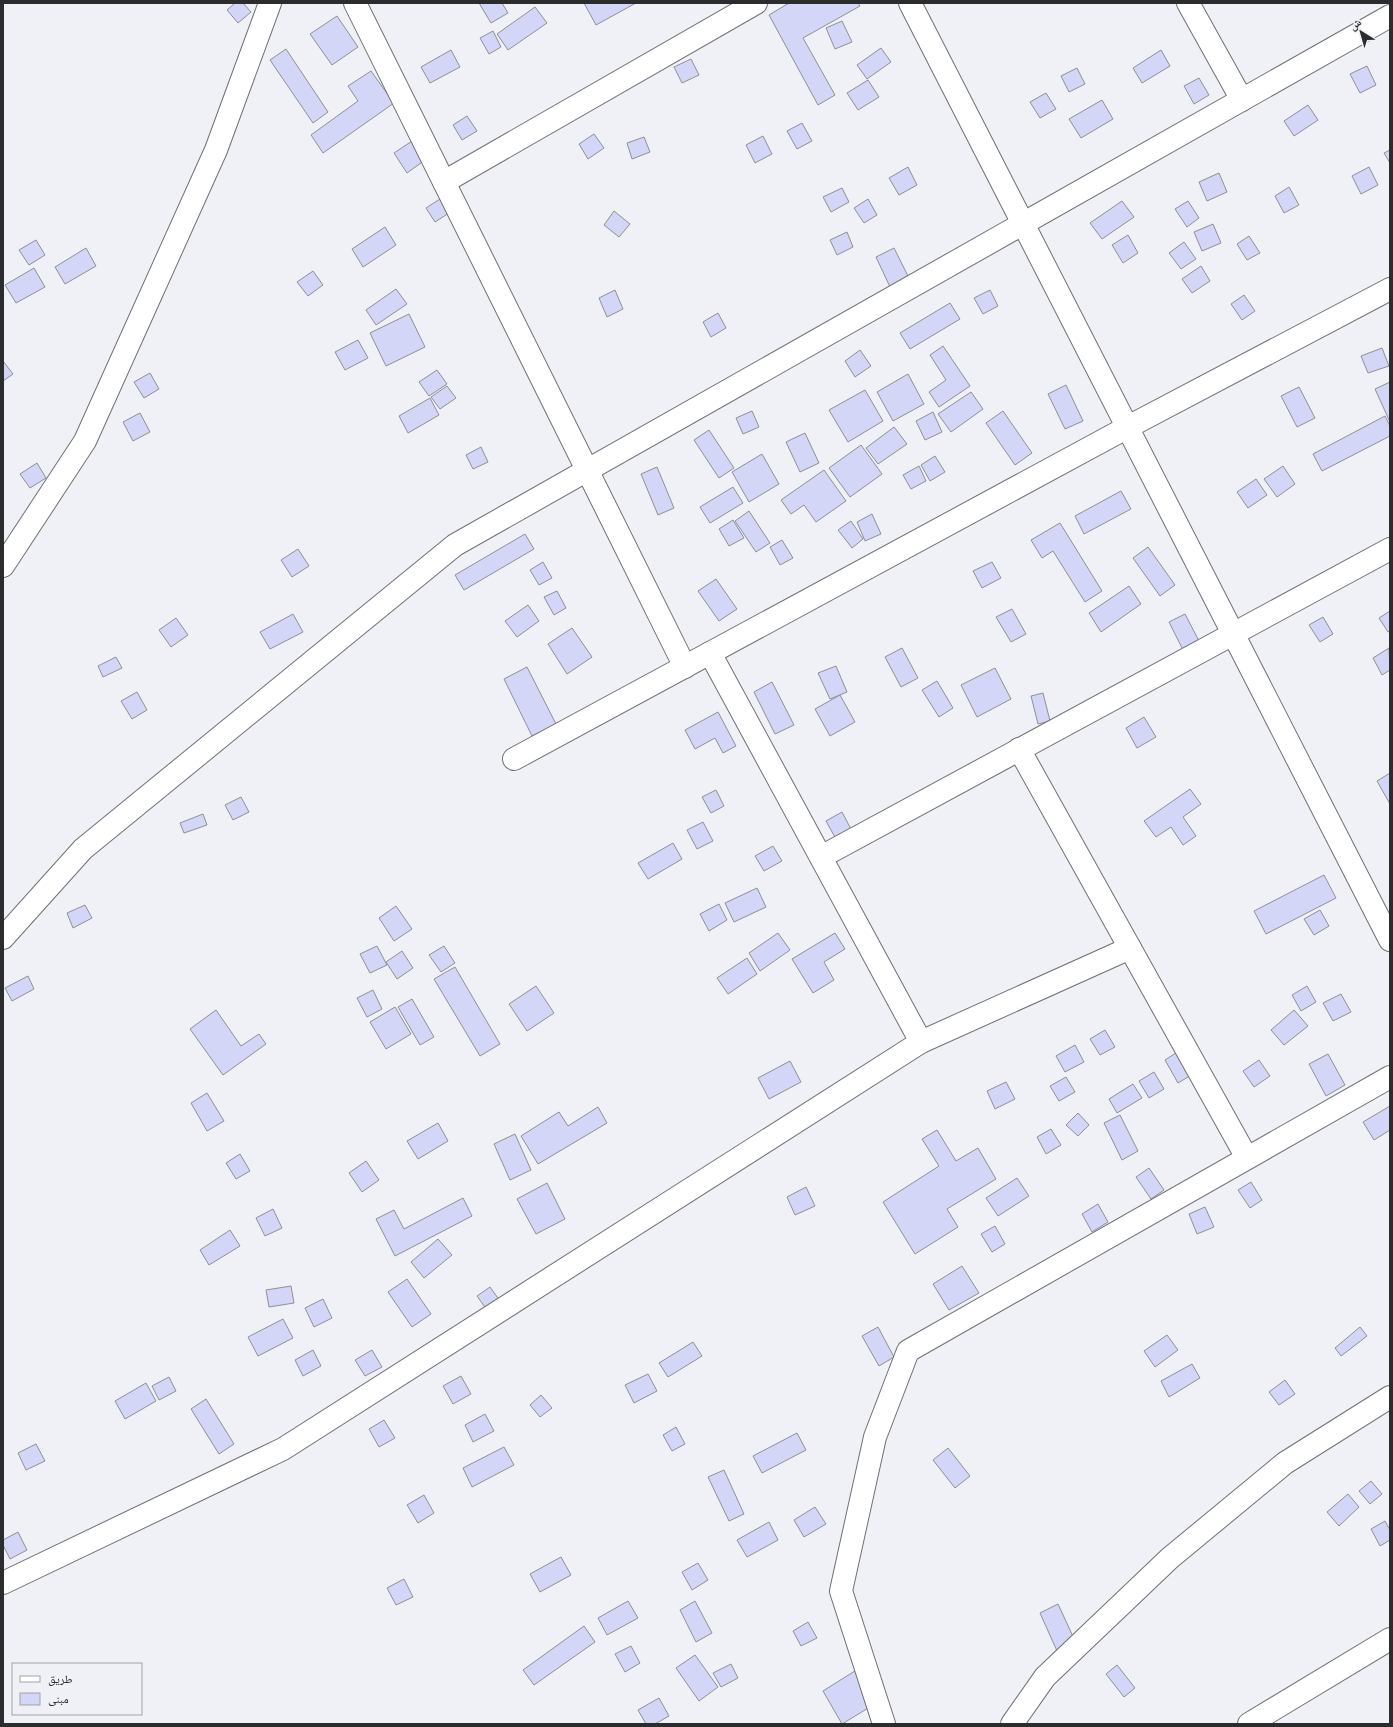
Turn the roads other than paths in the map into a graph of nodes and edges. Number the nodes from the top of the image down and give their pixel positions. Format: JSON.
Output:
{"nodes":[{"id":1,"x":270,"y":3,"type":"edge"},
{"id":2,"x":355,"y":3,"type":"edge"},
{"id":3,"x":756,"y":3,"type":"edge"},
{"id":4,"x":910,"y":3,"type":"edge"},
{"id":5,"x":1188,"y":3,"type":"edge"},
{"id":6,"x":1390,"y":16,"type":"edge"},
{"id":7,"x":1242,"y":100,"type":"junction"},
{"id":8,"x":444,"y":182,"type":"junction"},
{"id":9,"x":1024,"y":224,"type":"junction"},
{"id":10,"x":1390,"y":289,"type":"edge"},
{"id":11,"x":1128,"y":427,"type":"junction"},
{"id":12,"x":587,"y":471,"type":"junction"},
{"id":13,"x":1390,"y":550,"type":"edge"},
{"id":14,"x":3,"y":566,"type":"edge"},
{"id":15,"x":1233,"y":633,"type":"junction"},
{"id":16,"x":710,"y":653,"type":"junction"},
{"id":17,"x":685,"y":667,"type":"junction"},
{"id":18,"x":1019,"y":749,"type":"junction"},
{"id":19,"x":514,"y":759,"type":"dead end"},
{"id":20,"x":821,"y":857,"type":"junction"},
{"id":21,"x":3,"y":938,"type":"edge"},
{"id":22,"x":1390,"y":940,"type":"edge"},
{"id":23,"x":1130,"y":948,"type":"junction"},
{"id":24,"x":921,"y":1042,"type":"junction"},
{"id":25,"x":1390,"y":1077,"type":"edge"},
{"id":26,"x":1247,"y":1158,"type":"junction"},
{"id":27,"x":1390,"y":1397,"type":"edge"},
{"id":28,"x":3,"y":1583,"type":"edge"},
{"id":29,"x":1390,"y":1639,"type":"edge"},
{"id":30,"x":884,"y":1724,"type":"edge"},
{"id":31,"x":1012,"y":1724,"type":"edge"},
{"id":32,"x":1249,"y":1724,"type":"edge"}],
"edges":[{"from":1,"to":14,"type":"street"},
{"from":2,"to":8,"type":"street"},
{"from":3,"to":8,"type":"street"},
{"from":4,"to":9,"type":"street"},
{"from":5,"to":7,"type":"street"},
{"from":6,"to":7,"type":"street"},
{"from":7,"to":9,"type":"street"},
{"from":8,"to":12,"type":"street"},
{"from":9,"to":11,"type":"street"},
{"from":9,"to":12,"type":"street"},
{"from":10,"to":11,"type":"street"},
{"from":11,"to":15,"type":"street"},
{"from":11,"to":16,"type":"street"},
{"from":12,"to":17,"type":"street"},
{"from":12,"to":21,"type":"street"},
{"from":13,"to":15,"type":"street"},
{"from":15,"to":18,"type":"street"},
{"from":15,"to":22,"type":"street"},
{"from":16,"to":17,"type":"street"},
{"from":16,"to":20,"type":"street"},
{"from":17,"to":19,"type":"street"},
{"from":18,"to":20,"type":"street"},
{"from":18,"to":23,"type":"street"},
{"from":20,"to":24,"type":"street"},
{"from":23,"to":24,"type":"street"},
{"from":23,"to":26,"type":"street"},
{"from":24,"to":28,"type":"street"},
{"from":25,"to":26,"type":"street"},
{"from":26,"to":30,"type":"street"},
{"from":27,"to":31,"type":"street"},
{"from":29,"to":32,"type":"street"}]}
